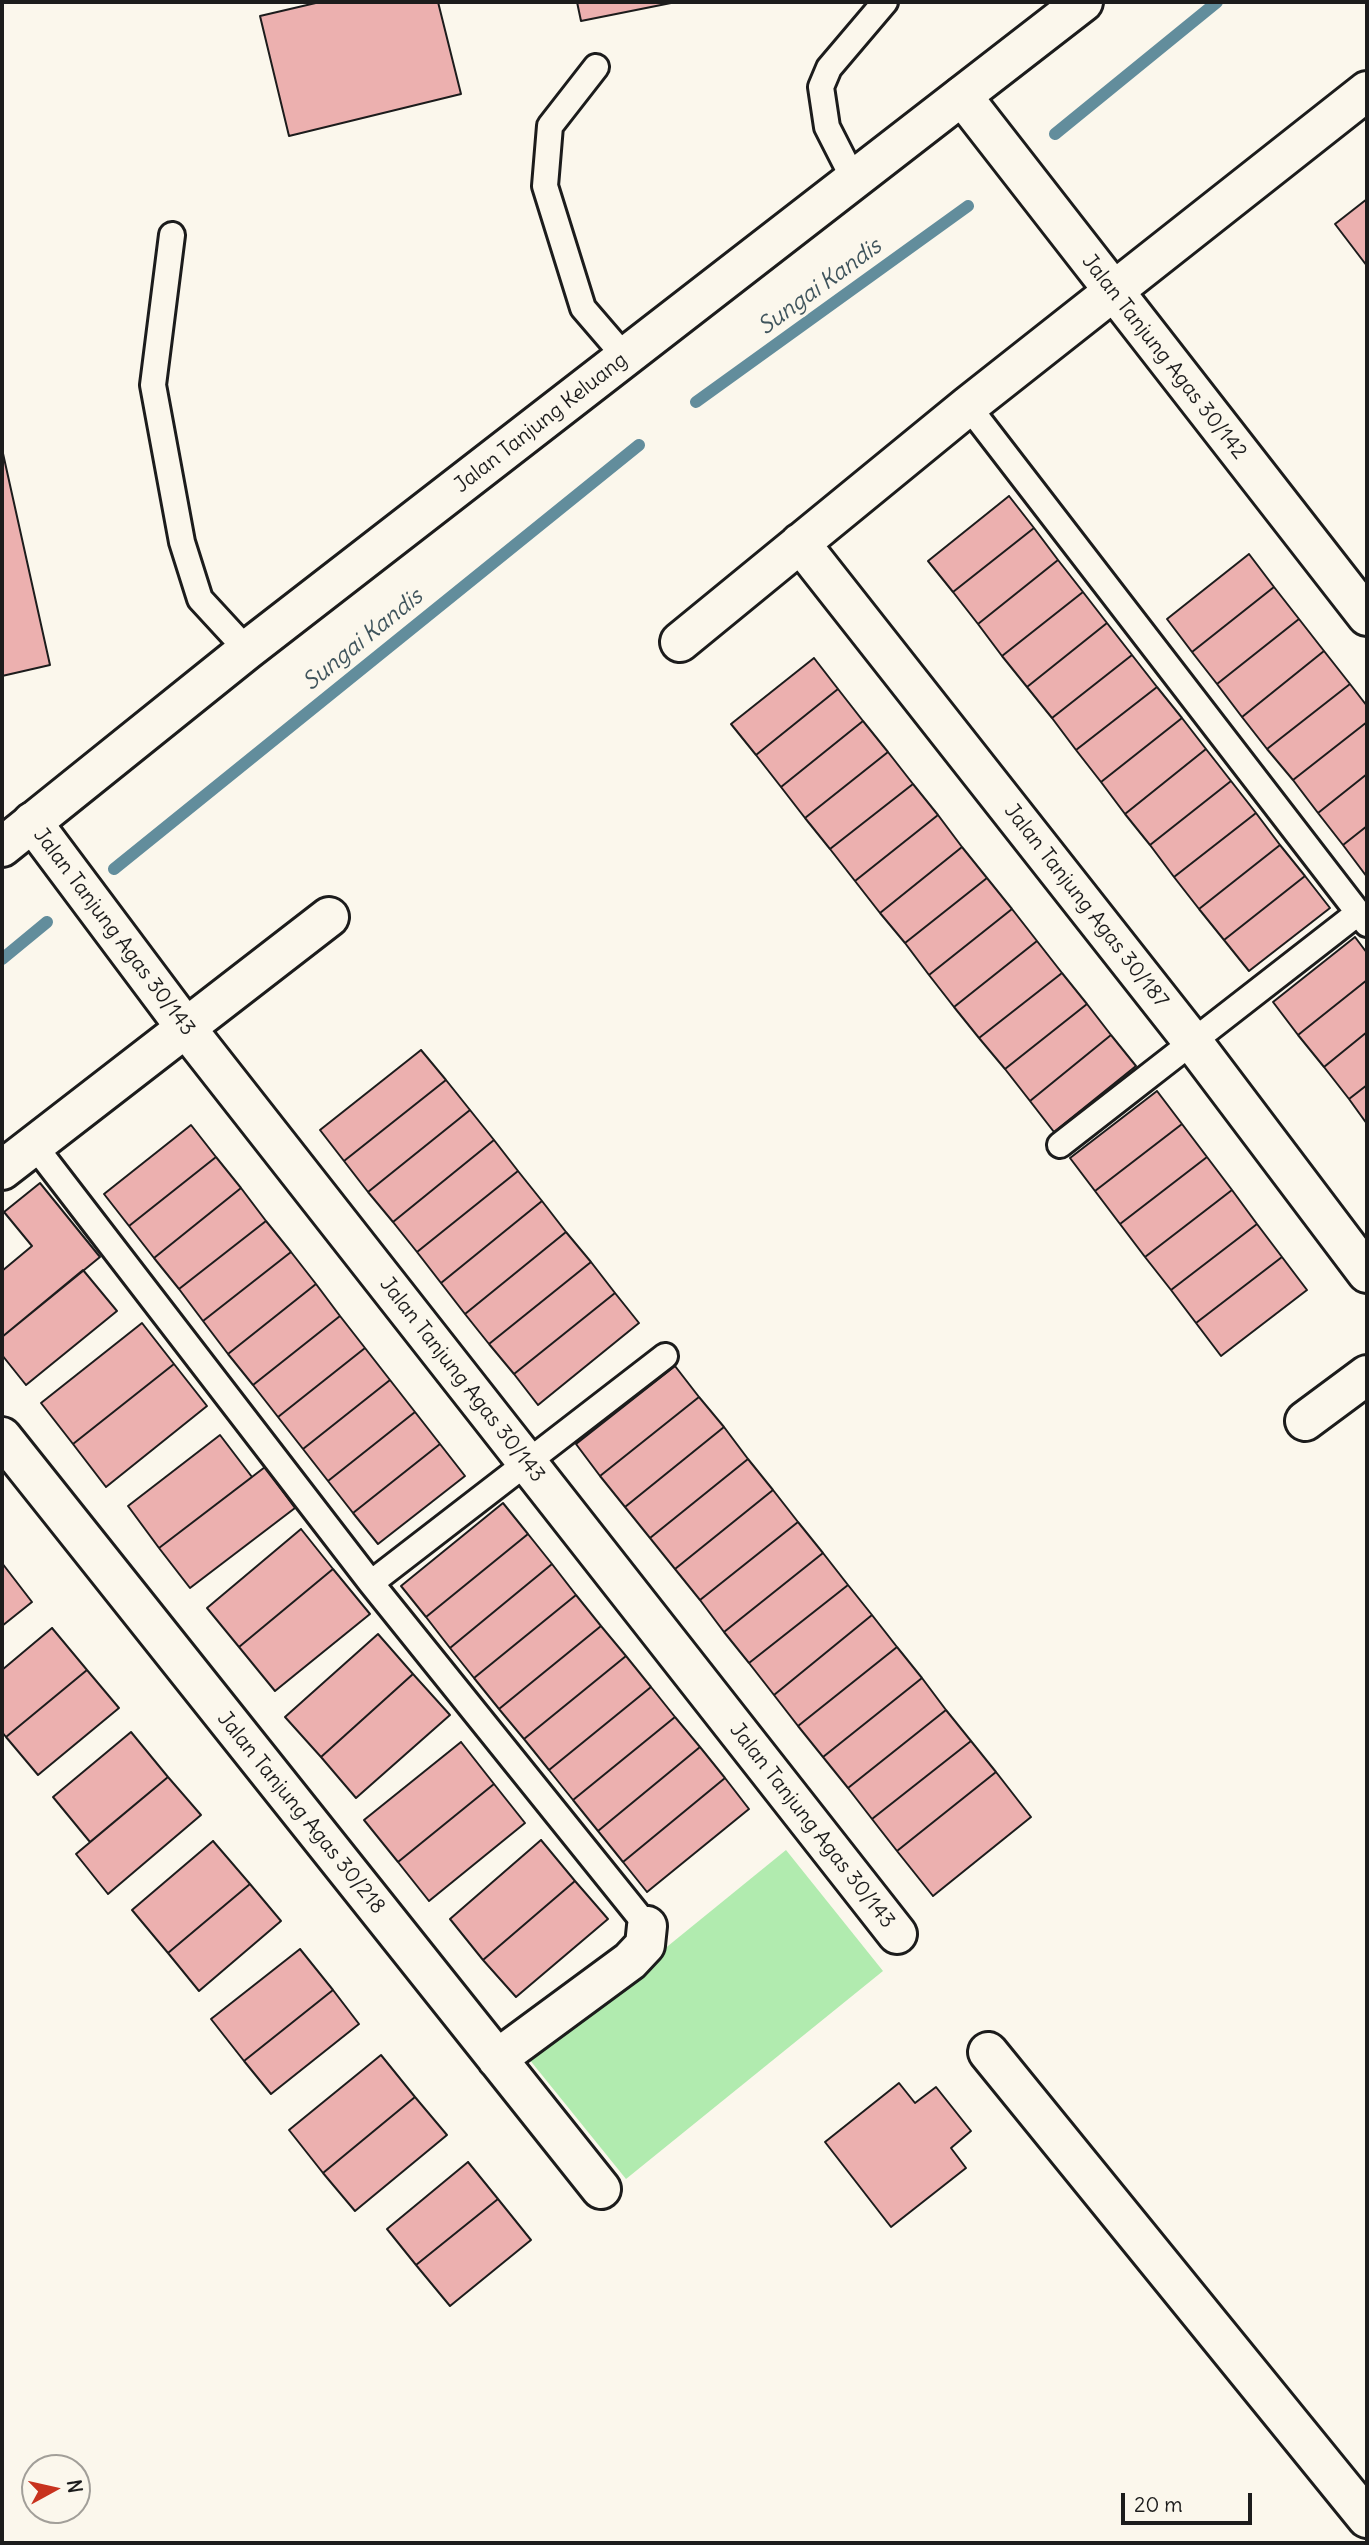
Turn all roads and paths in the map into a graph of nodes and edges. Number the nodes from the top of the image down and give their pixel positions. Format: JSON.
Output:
{"nodes":[{"id":1,"x":885,"y":2,"type":"edge"},
{"id":2,"x":1083,"y":2,"type":"edge"},
{"id":3,"x":596,"y":66,"type":"dead end"},
{"id":4,"x":1367,"y":91,"type":"edge"},
{"id":5,"x":962,"y":96,"type":"junction"},
{"id":6,"x":854,"y":180,"type":"junction"},
{"id":7,"x":172,"y":235,"type":"dead end"},
{"id":8,"x":1112,"y":291,"type":"junction"},
{"id":9,"x":625,"y":358,"type":"junction"},
{"id":10,"x":968,"y":406,"type":"junction"},
{"id":11,"x":800,"y":543,"type":"junction"},
{"id":12,"x":1367,"y":616,"type":"edge"},
{"id":13,"x":680,"y":642,"type":"dead end"},
{"id":14,"x":247,"y":650,"type":"junction"},
{"id":15,"x":32,"y":822,"type":"junction"},
{"id":16,"x":2,"y":847,"type":"edge"},
{"id":17,"x":330,"y":917,"type":"dead end"},
{"id":18,"x":1363,"y":919,"type":"edge"},
{"id":19,"x":186,"y":1028,"type":"junction"},
{"id":20,"x":1192,"y":1041,"type":"junction"},
{"id":21,"x":34,"y":1145,"type":"junction"},
{"id":22,"x":1060,"y":1145,"type":"dead end"},
{"id":23,"x":2,"y":1170,"type":"edge"},
{"id":24,"x":1367,"y":1273,"type":"edge"},
{"id":25,"x":664,"y":1356,"type":"dead end"},
{"id":26,"x":1367,"y":1375,"type":"edge"},
{"id":27,"x":1305,"y":1421,"type":"dead end"},
{"id":28,"x":2,"y":1437,"type":"edge"},
{"id":29,"x":528,"y":1464,"type":"junction"},
{"id":30,"x":371,"y":1583,"type":"junction"},
{"id":31,"x":647,"y":1926,"type":"joint"},
{"id":32,"x":897,"y":1934,"type":"dead end"},
{"id":33,"x":988,"y":2052,"type":"dead end"},
{"id":34,"x":497,"y":2059,"type":"junction"},
{"id":35,"x":601,"y":2189,"type":"dead end"},
{"id":36,"x":1367,"y":2518,"type":"edge"}],
"edges":[{"from":1,"to":6,"type":"lane"},
{"from":2,"to":5,"type":"street","name":"Jalan Tanjung Keluang"},
{"from":3,"to":9,"type":"lane"},
{"from":4,"to":8,"type":"street"},
{"from":5,"to":6,"type":"street","name":"Jalan Tanjung Keluang"},
{"from":5,"to":8,"type":"street","name":"Jalan Tanjung Agas 30/142"},
{"from":6,"to":9,"type":"street","name":"Jalan Tanjung Keluang"},
{"from":7,"to":14,"type":"lane"},
{"from":8,"to":10,"type":"street"},
{"from":8,"to":12,"type":"street","name":"Jalan Tanjung Agas 30/142"},
{"from":9,"to":14,"type":"street","name":"Jalan Tanjung Keluang"},
{"from":10,"to":11,"type":"street"},
{"from":10,"to":18,"type":"lane"},
{"from":11,"to":13,"type":"street"},
{"from":11,"to":20,"type":"street","name":"Jalan Tanjung Agas 30/187"},
{"from":14,"to":15,"type":"street","name":"Jalan Tanjung Keluang"},
{"from":15,"to":16,"type":"street","name":"Jalan Tanjung Keluang"},
{"from":15,"to":19,"type":"street","name":"Jalan Tanjung Agas 30/143"},
{"from":17,"to":19,"type":"street"},
{"from":18,"to":20,"type":"lane"},
{"from":19,"to":21,"type":"street"},
{"from":19,"to":29,"type":"street","name":"Jalan Tanjung Agas 30/143"},
{"from":20,"to":22,"type":"lane"},
{"from":20,"to":24,"type":"street","name":"Jalan Tanjung Agas 30/187"},
{"from":21,"to":23,"type":"street"},
{"from":21,"to":30,"type":"lane"},
{"from":25,"to":29,"type":"lane"},
{"from":26,"to":27,"type":"street"},
{"from":28,"to":34,"type":"street","name":"Jalan Tanjung Agas 30/218"},
{"from":29,"to":30,"type":"lane"},
{"from":29,"to":32,"type":"street","name":"Jalan Tanjung Agas 30/143"},
{"from":30,"to":31,"type":"lane"},
{"from":31,"to":34,"type":"street"},
{"from":33,"to":36,"type":"street"},
{"from":34,"to":35,"type":"street","name":"Jalan Tanjung Agas 30/218"}]}
